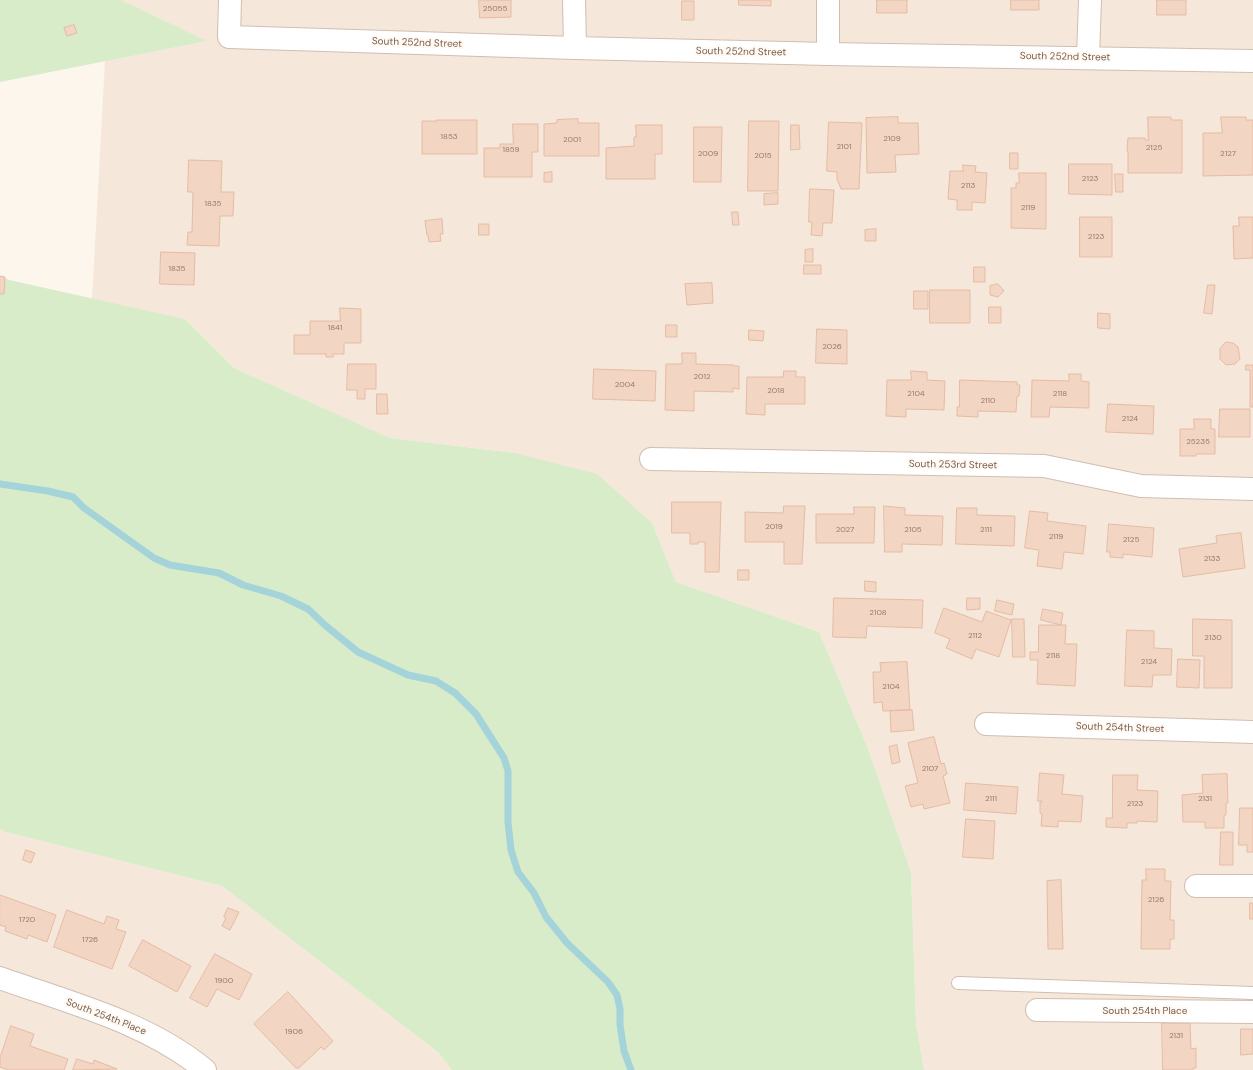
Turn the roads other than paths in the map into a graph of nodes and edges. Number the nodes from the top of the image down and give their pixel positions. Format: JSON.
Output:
{"nodes":[{"id":1,"x":230,"y":0,"type":"edge"},
{"id":2,"x":574,"y":0,"type":"edge"},
{"id":3,"x":828,"y":0,"type":"edge"},
{"id":4,"x":1090,"y":0,"type":"edge"},
{"id":5,"x":575,"y":48,"type":"junction"},
{"id":6,"x":828,"y":54,"type":"junction"},
{"id":7,"x":1088,"y":57,"type":"junction"},
{"id":8,"x":1253,"y":61,"type":"edge"},
{"id":9,"x":651,"y":459,"type":"dead end"},
{"id":10,"x":1253,"y":489,"type":"edge"},
{"id":11,"x":986,"y":724,"type":"dead end"},
{"id":12,"x":1253,"y":732,"type":"edge"},
{"id":13,"x":1196,"y":886,"type":"dead end"},
{"id":14,"x":1253,"y":886,"type":"edge"},
{"id":15,"x":0,"y":978,"type":"edge"},
{"id":16,"x":958,"y":983,"type":"dead end"},
{"id":17,"x":1253,"y":993,"type":"edge"},
{"id":18,"x":1037,"y":1010,"type":"dead end"},
{"id":19,"x":1253,"y":1012,"type":"edge"},
{"id":20,"x":183,"y":1062,"type":"edge"},
{"id":21,"x":205,"y":1070,"type":"edge"}],
"edges":[{"from":1,"to":5,"type":"street","name":"South 252nd Street"},
{"from":2,"to":5,"type":"street"},
{"from":3,"to":6,"type":"street"},
{"from":4,"to":7,"type":"street"},
{"from":5,"to":6,"type":"street","name":"South 252nd Street"},
{"from":6,"to":7,"type":"street","name":"South 252nd Street"},
{"from":7,"to":8,"type":"street","name":"South 252nd Street"},
{"from":9,"to":10,"type":"street","name":"South 253rd Street"},
{"from":11,"to":12,"type":"street","name":"South 254th Street"},
{"from":13,"to":14,"type":"street"},
{"from":15,"to":20,"type":"street","name":"South 254th Place"},
{"from":16,"to":17,"type":"lane"},
{"from":18,"to":19,"type":"street","name":"South 254th Place"},
{"from":20,"to":21,"type":"street","name":"South 254th Place"}]}
